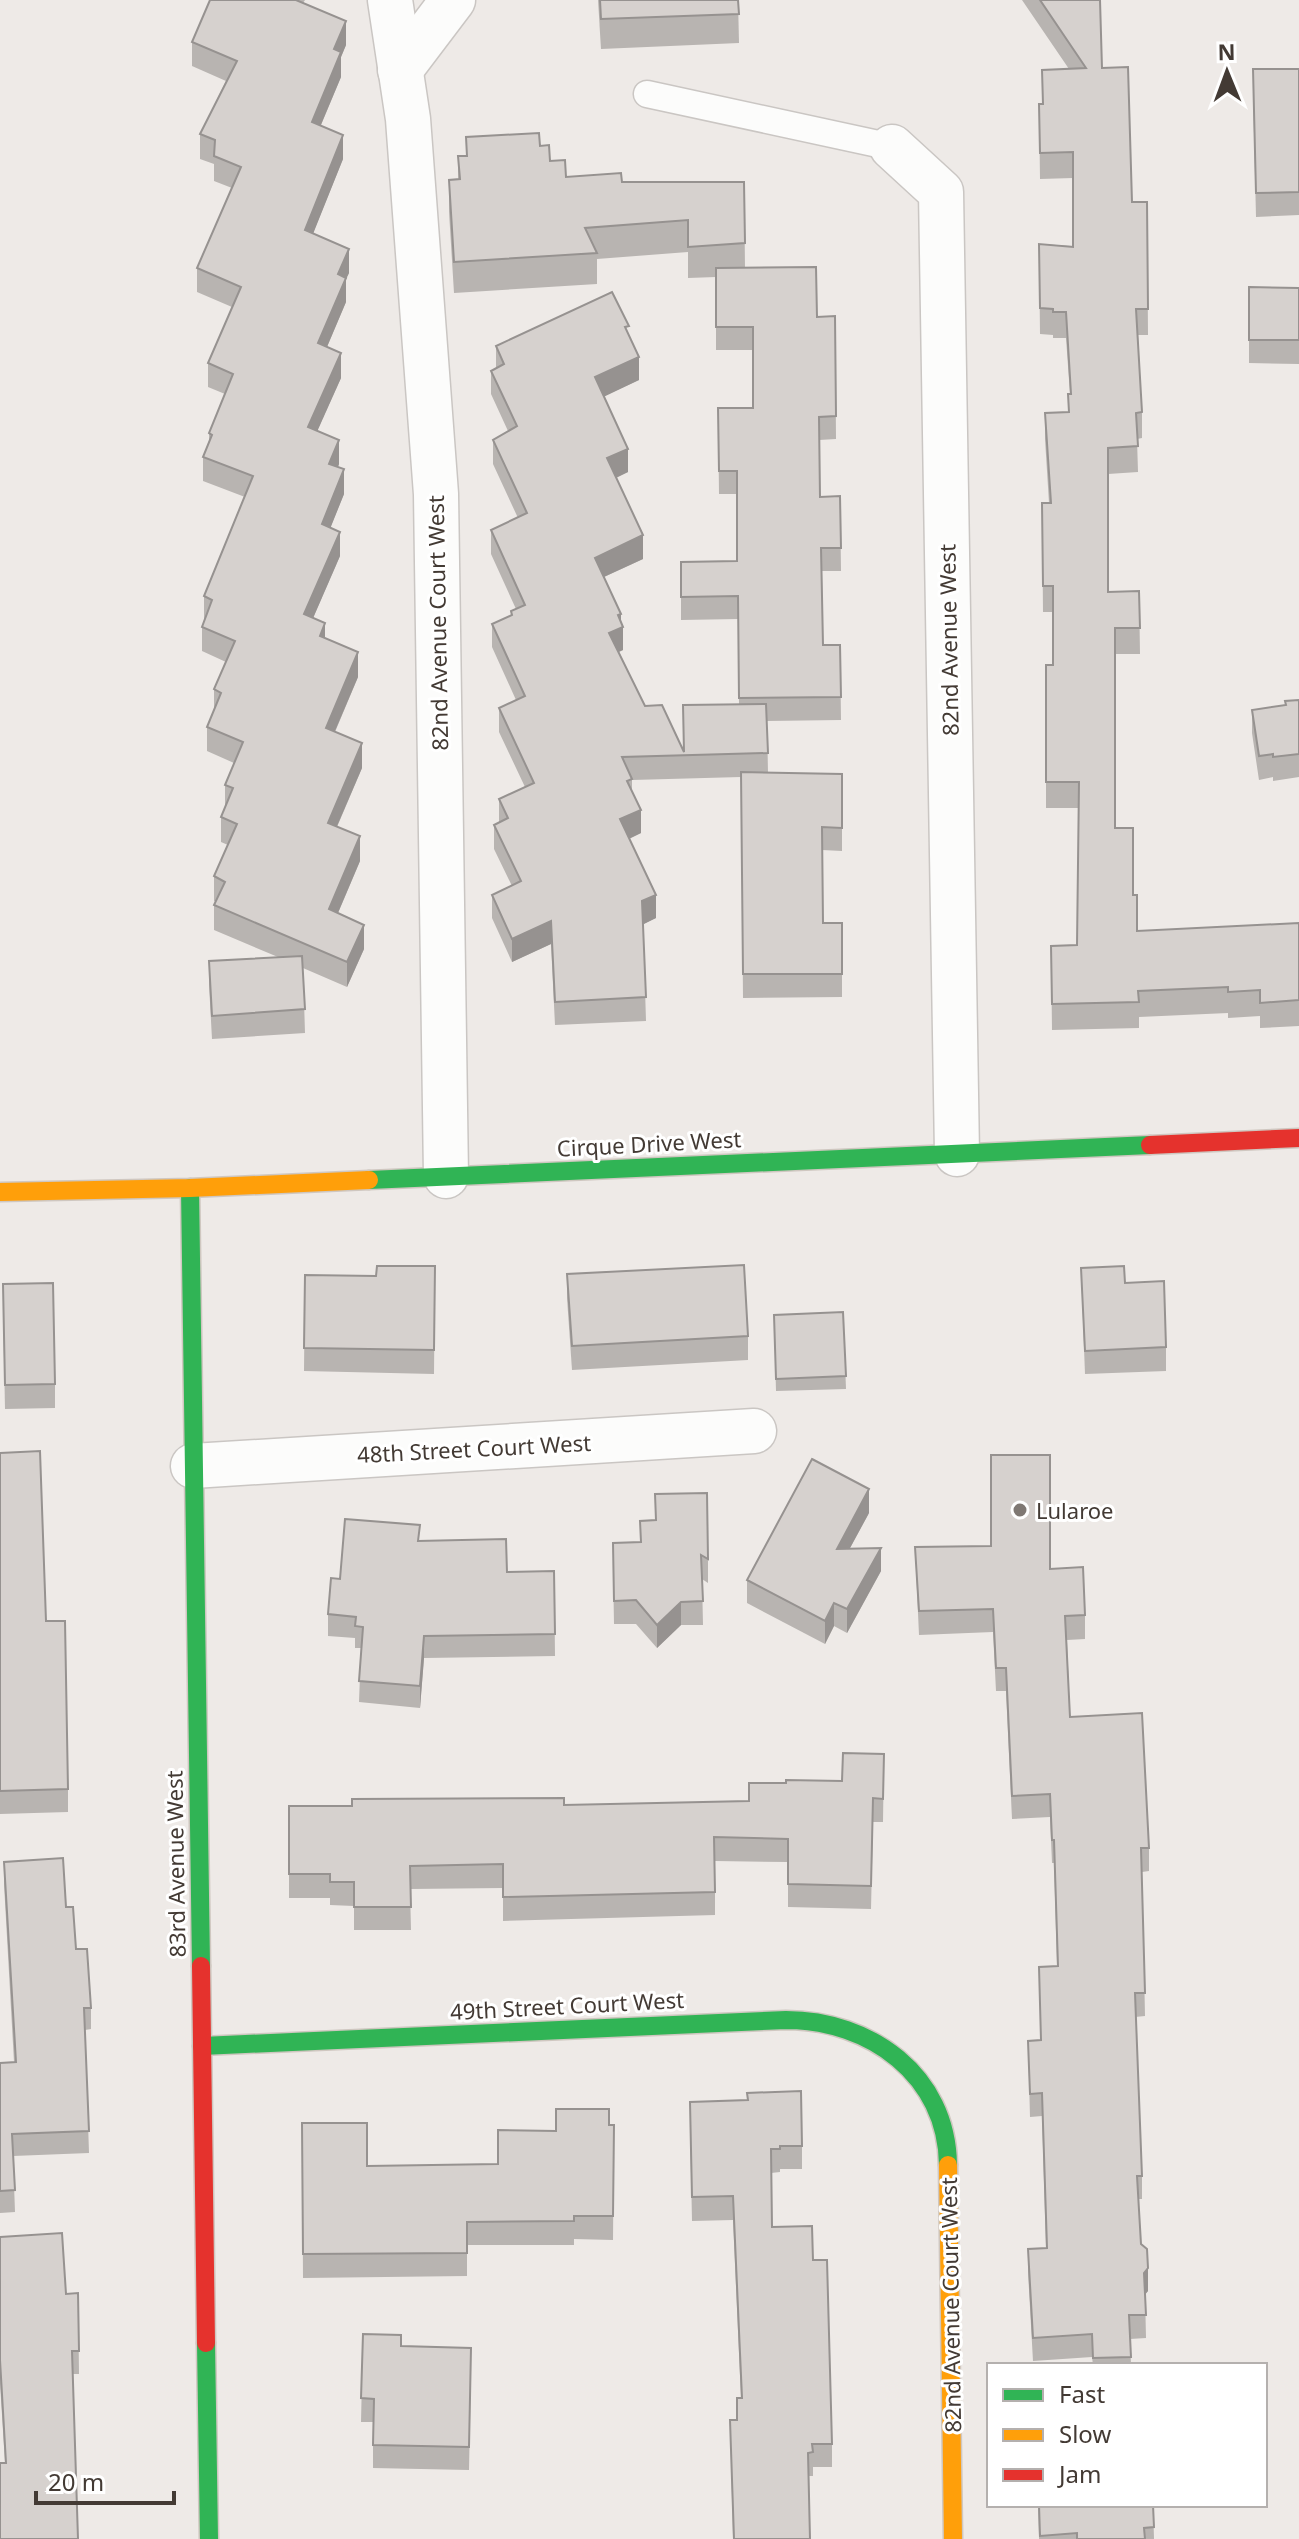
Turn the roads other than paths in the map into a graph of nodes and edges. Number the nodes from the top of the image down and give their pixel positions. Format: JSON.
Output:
{"nodes":[{"id":1,"x":390,"y":0,"type":"edge"},
{"id":2,"x":453,"y":0,"type":"edge"},
{"id":3,"x":400,"y":70,"type":"junction"},
{"id":4,"x":647,"y":94,"type":"dead end"},
{"id":5,"x":892,"y":147,"type":"joint"},
{"id":6,"x":1299,"y":1138,"type":"edge"},
{"id":7,"x":957,"y":1154,"type":"junction"},
{"id":8,"x":446,"y":1176,"type":"junction"},
{"id":9,"x":190,"y":1188,"type":"junction"},
{"id":10,"x":0,"y":1192,"type":"edge"},
{"id":11,"x":754,"y":1431,"type":"dead end"},
{"id":12,"x":193,"y":1466,"type":"junction"},
{"id":13,"x":202,"y":2046,"type":"junction"},
{"id":14,"x":917,"y":2078,"type":"joint"},
{"id":15,"x":209,"y":2539,"type":"edge"},
{"id":16,"x":953,"y":2539,"type":"edge"}],
"edges":[{"from":1,"to":3,"type":"street","name":"82nd Avenue Court West"},
{"from":2,"to":3,"type":"street"},
{"from":3,"to":8,"type":"street","name":"82nd Avenue Court West"},
{"from":4,"to":5,"type":"lane"},
{"from":5,"to":7,"type":"street","name":"82nd Avenue West"},
{"from":6,"to":7,"type":"street","name":"Cirque Drive West"},
{"from":7,"to":8,"type":"street","name":"Cirque Drive West"},
{"from":8,"to":9,"type":"street","name":"Cirque Drive West"},
{"from":9,"to":10,"type":"street","name":"Cirque Drive West"},
{"from":9,"to":12,"type":"street","name":"83rd Avenue West"},
{"from":11,"to":12,"type":"street","name":"48th Street Court West"},
{"from":12,"to":13,"type":"street","name":"83rd Avenue West"},
{"from":13,"to":14,"type":"street","name":"49th Street Court West"},
{"from":13,"to":15,"type":"street","name":"83rd Avenue West"},
{"from":14,"to":16,"type":"street","name":"82nd Avenue Court West"}]}
